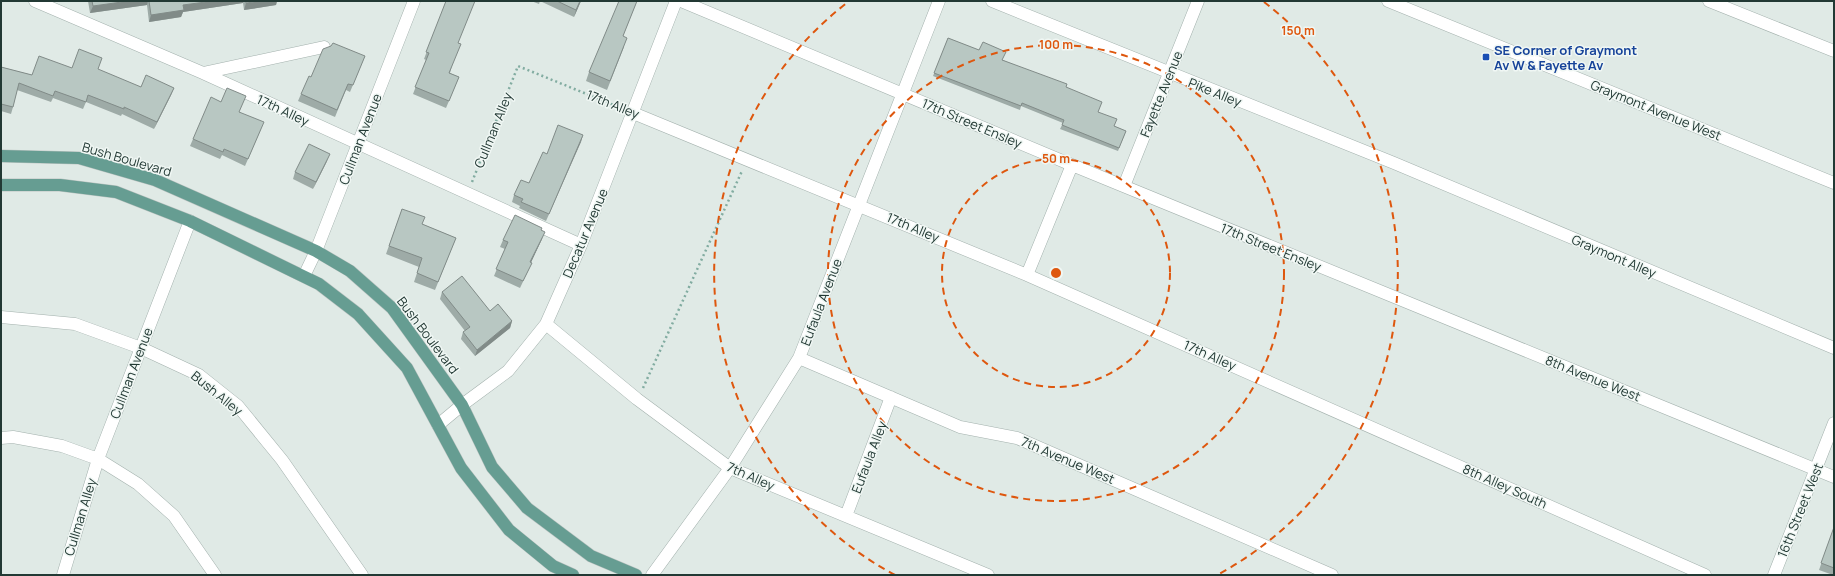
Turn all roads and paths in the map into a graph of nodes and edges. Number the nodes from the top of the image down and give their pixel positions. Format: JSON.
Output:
{"nodes":[{"id":1,"x":35,"y":1,"type":"edge"},
{"id":2,"x":414,"y":1,"type":"edge"},
{"id":3,"x":676,"y":1,"type":"edge"},
{"id":4,"x":681,"y":1,"type":"edge"},
{"id":5,"x":939,"y":1,"type":"edge"},
{"id":6,"x":992,"y":1,"type":"edge"},
{"id":7,"x":1198,"y":1,"type":"edge"},
{"id":8,"x":1388,"y":1,"type":"edge"},
{"id":9,"x":1709,"y":1,"type":"edge"},
{"id":10,"x":324,"y":47,"type":"edge"},
{"id":11,"x":1834,"y":51,"type":"edge"},
{"id":12,"x":518,"y":66,"type":"joint"},
{"id":13,"x":203,"y":73,"type":"junction"},
{"id":14,"x":1169,"y":74,"type":"junction"},
{"id":15,"x":902,"y":93,"type":"junction"},
{"id":16,"x":633,"y":113,"type":"junction"},
{"id":17,"x":358,"y":144,"type":"junction"},
{"id":18,"x":1,"y":156,"type":"edge"},
{"id":19,"x":747,"y":159,"type":"junction"},
{"id":20,"x":1394,"y":163,"type":"joint"},
{"id":21,"x":1072,"y":165,"type":"junction"},
{"id":22,"x":1834,"y":183,"type":"edge"},
{"id":23,"x":1,"y":185,"type":"edge"},
{"id":24,"x":1124,"y":186,"type":"junction"},
{"id":25,"x":467,"y":193,"type":"junction"},
{"id":26,"x":858,"y":204,"type":"junction"},
{"id":27,"x":190,"y":221,"type":"junction"},
{"id":28,"x":581,"y":245,"type":"junction"},
{"id":29,"x":316,"y":251,"type":"junction"},
{"id":30,"x":1027,"y":275,"type":"junction"},
{"id":31,"x":304,"y":276,"type":"junction"},
{"id":32,"x":1352,"y":280,"type":"joint"},
{"id":33,"x":1,"y":317,"type":"edge"},
{"id":34,"x":546,"y":324,"type":"junction"},
{"id":35,"x":141,"y":348,"type":"junction"},
{"id":36,"x":1834,"y":348,"type":"edge"},
{"id":37,"x":799,"y":358,"type":"junction"},
{"id":38,"x":1304,"y":396,"type":"joint"},
{"id":39,"x":891,"y":397,"type":"junction"},
{"id":40,"x":638,"y":400,"type":"junction"},
{"id":41,"x":462,"y":405,"type":"junction"},
{"id":42,"x":1834,"y":423,"type":"edge"},
{"id":43,"x":438,"y":426,"type":"junction"},
{"id":44,"x":1,"y":438,"type":"edge"},
{"id":45,"x":98,"y":459,"type":"junction"},
{"id":46,"x":730,"y":468,"type":"junction"},
{"id":47,"x":1816,"y":470,"type":"junction"},
{"id":48,"x":1834,"y":477,"type":"edge"},
{"id":49,"x":846,"y":516,"type":"junction"},
{"id":50,"x":63,"y":575,"type":"edge"},
{"id":51,"x":215,"y":575,"type":"edge"},
{"id":52,"x":362,"y":575,"type":"edge"},
{"id":53,"x":573,"y":575,"type":"edge"},
{"id":54,"x":636,"y":575,"type":"edge"},
{"id":55,"x":652,"y":575,"type":"edge"},
{"id":56,"x":988,"y":575,"type":"edge"},
{"id":57,"x":1332,"y":575,"type":"edge"},
{"id":58,"x":1705,"y":575,"type":"edge"},
{"id":59,"x":1774,"y":575,"type":"edge"}],
"edges":[{"from":1,"to":13,"type":"street","name":"17th Alley"},
{"from":2,"to":17,"type":"street","name":"Cullman Avenue"},
{"from":3,"to":16,"type":"street","name":"Decatur Avenue"},
{"from":4,"to":15,"type":"street","name":"17th Street Ensley"},
{"from":5,"to":15,"type":"street","name":"Eufaula Avenue"},
{"from":6,"to":14,"type":"street","name":"Pike Alley"},
{"from":7,"to":14,"type":"street","name":"Fayette Avenue"},
{"from":8,"to":22,"type":"street","name":"Graymont Avenue West"},
{"from":9,"to":11,"type":"street"},
{"from":10,"to":13,"type":"street"},
{"from":12,"to":16,"type":"path","name":"17th Alley"},
{"from":12,"to":25,"type":"path","name":"Cullman Alley"},
{"from":13,"to":17,"type":"street","name":"17th Alley"},
{"from":14,"to":20,"type":"street","name":"Pike Alley"},
{"from":14,"to":24,"type":"street","name":"Fayette Avenue"},
{"from":15,"to":21,"type":"street","name":"17th Street Ensley"},
{"from":15,"to":26,"type":"street","name":"Eufaula Avenue"},
{"from":16,"to":19,"type":"street","name":"17th Alley"},
{"from":16,"to":28,"type":"street","name":"Decatur Avenue"},
{"from":17,"to":25,"type":"street","name":"17th Alley"},
{"from":17,"to":29,"type":"street","name":"Cullman Avenue"},
{"from":18,"to":29,"type":"main road","name":"Bush Boulevard"},
{"from":19,"to":26,"type":"street","name":"17th Alley"},
{"from":19,"to":40,"type":"path"},
{"from":20,"to":36,"type":"street","name":"Graymont Alley"},
{"from":21,"to":24,"type":"street","name":"17th Street Ensley"},
{"from":21,"to":30,"type":"street"},
{"from":23,"to":27,"type":"main road"},
{"from":24,"to":32,"type":"street","name":"17th Street Ensley"},
{"from":25,"to":28,"type":"street","name":"17th Alley"},
{"from":26,"to":30,"type":"street","name":"17th Alley"},
{"from":26,"to":37,"type":"street","name":"Eufaula Avenue"},
{"from":27,"to":31,"type":"main road"},
{"from":27,"to":35,"type":"street","name":"Cullman Avenue"},
{"from":28,"to":34,"type":"street","name":"Decatur Avenue"},
{"from":29,"to":31,"type":"street","name":"Cullman Avenue"},
{"from":29,"to":41,"type":"main road","name":"Bush Boulevard"},
{"from":30,"to":38,"type":"street","name":"17th Alley"},
{"from":31,"to":43,"type":"main road"},
{"from":32,"to":47,"type":"street","name":"8th Avenue West"},
{"from":33,"to":35,"type":"street","name":"Bush Alley"},
{"from":34,"to":40,"type":"street","name":"7th Alley"},
{"from":34,"to":41,"type":"street","name":"Decatur Avenue"},
{"from":35,"to":45,"type":"street","name":"Cullman Avenue"},
{"from":35,"to":52,"type":"street","name":"Bush Alley"},
{"from":37,"to":39,"type":"street","name":"7th Avenue West"},
{"from":37,"to":46,"type":"street","name":"Eufaula Avenue"},
{"from":38,"to":58,"type":"street","name":"8th Alley South"},
{"from":39,"to":49,"type":"street","name":"Eufaula Alley"},
{"from":39,"to":57,"type":"street","name":"7th Avenue West"},
{"from":40,"to":46,"type":"street","name":"7th Alley"},
{"from":41,"to":43,"type":"street","name":"Decatur Avenue"},
{"from":41,"to":54,"type":"main road","name":"Bush Boulevard"},
{"from":42,"to":47,"type":"street","name":"16th Street West"},
{"from":43,"to":53,"type":"main road"},
{"from":44,"to":45,"type":"street"},
{"from":45,"to":50,"type":"street","name":"Cullman Alley"},
{"from":45,"to":51,"type":"street"},
{"from":46,"to":49,"type":"street","name":"7th Alley"},
{"from":46,"to":55,"type":"street","name":"Eufaula Avenue"},
{"from":47,"to":48,"type":"street","name":"8th Avenue West"},
{"from":47,"to":59,"type":"street","name":"16th Street West"},
{"from":49,"to":56,"type":"street","name":"7th Alley"}]}
